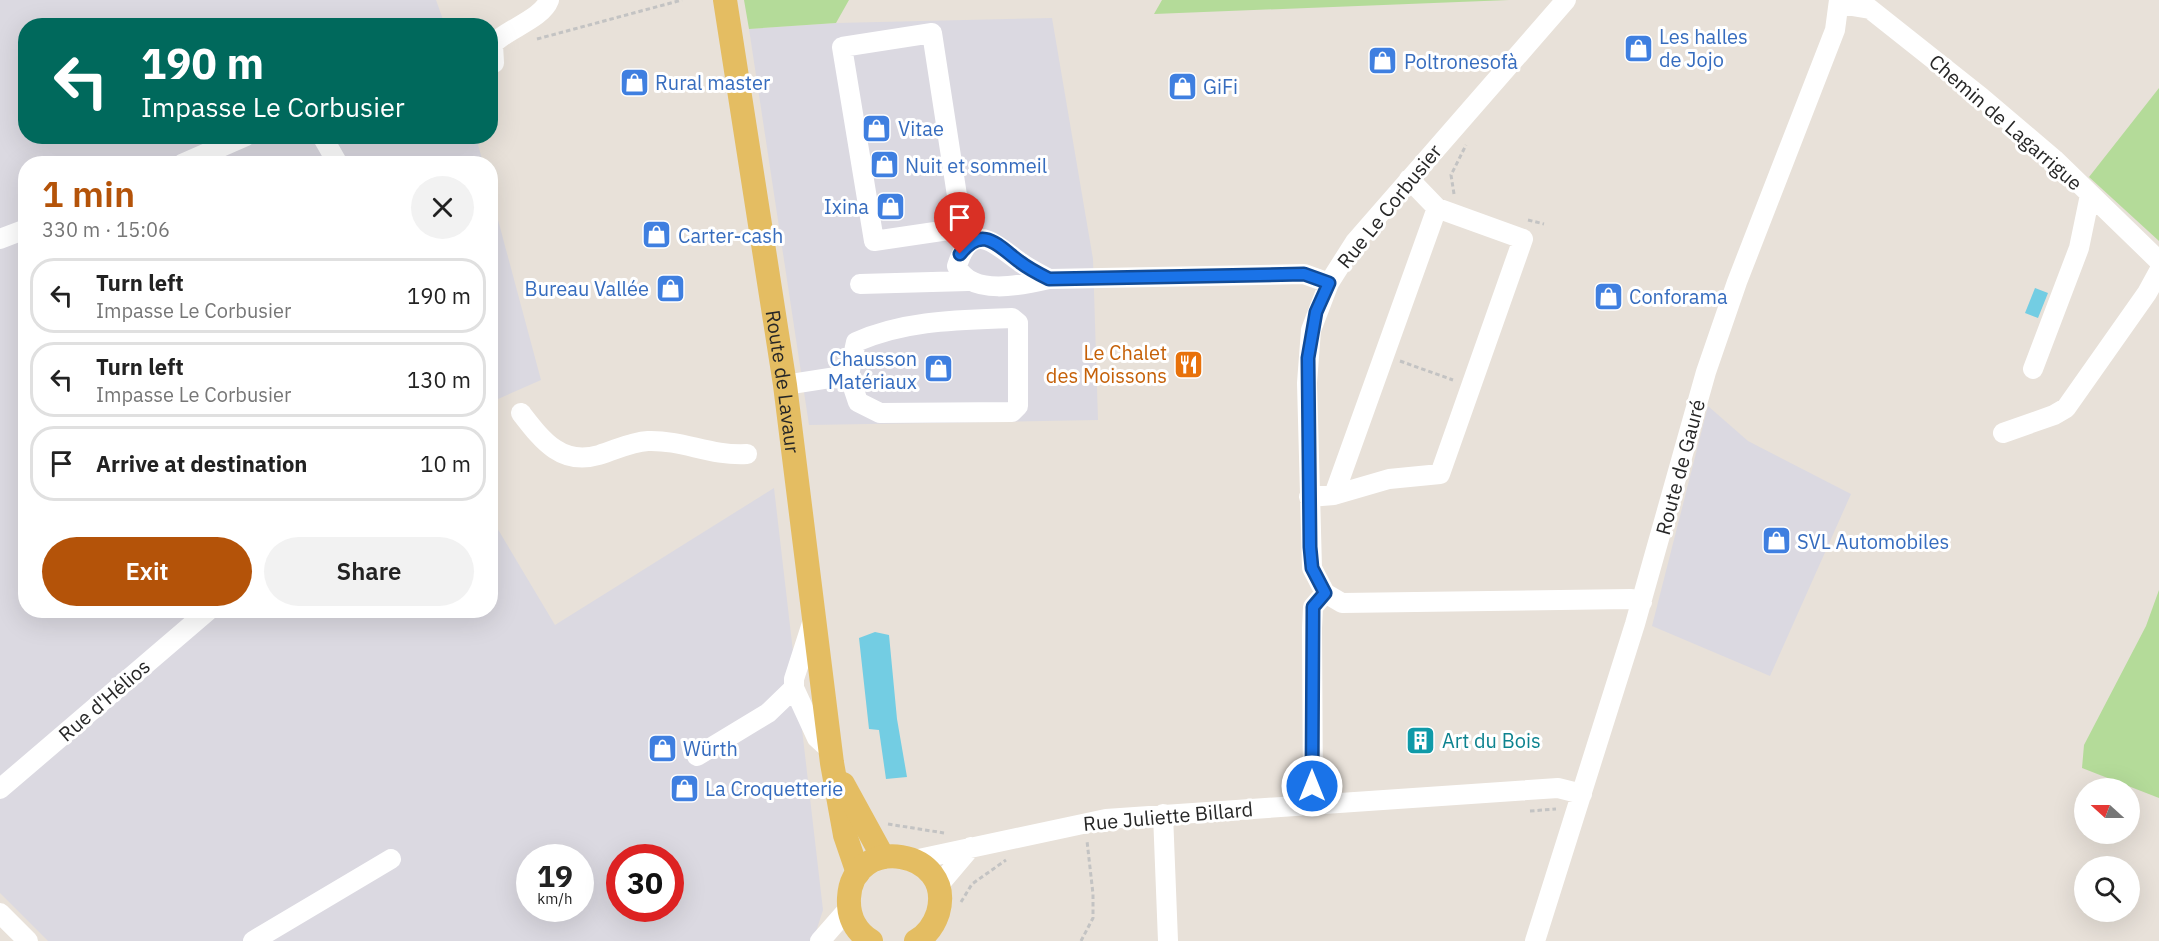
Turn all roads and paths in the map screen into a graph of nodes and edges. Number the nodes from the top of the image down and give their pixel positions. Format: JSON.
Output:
{"nodes":[{"id":1,"x":549,"y":0,"type":"edge"},
{"id":2,"x":682,"y":0,"type":"edge"},
{"id":3,"x":725,"y":0,"type":"edge"},
{"id":4,"x":1566,"y":0,"type":"edge"},
{"id":5,"x":1839,"y":2,"type":"edge"},
{"id":6,"x":498,"y":39,"type":"edge"},
{"id":7,"x":530,"y":41,"type":"dead end"},
{"id":8,"x":1453,"y":129,"type":"junction"},
{"id":9,"x":228,"y":144,"type":"edge"},
{"id":10,"x":200,"y":156,"type":"edge"},
{"id":11,"x":1408,"y":179,"type":"junction"},
{"id":12,"x":2090,"y":195,"type":"junction"},
{"id":13,"x":1454,"y":198,"type":"dead end"},
{"id":14,"x":1437,"y":208,"type":"junction"},
{"id":15,"x":1521,"y":221,"type":"dead end"},
{"id":16,"x":1544,"y":224,"type":"dead end"},
{"id":17,"x":18,"y":232,"type":"edge"},
{"id":18,"x":965,"y":236,"type":"junction"},
{"id":19,"x":0,"y":239,"type":"edge"},
{"id":20,"x":2159,"y":261,"type":"edge"},
{"id":21,"x":2159,"y":271,"type":"edge"},
{"id":22,"x":1049,"y":279,"type":"junction"},
{"id":23,"x":968,"y":282,"type":"junction"},
{"id":24,"x":1329,"y":283,"type":"junction"},
{"id":25,"x":860,"y":284,"type":"dead end"},
{"id":26,"x":1384,"y":355,"type":"junction"},
{"id":27,"x":2033,"y":369,"type":"dead end"},
{"id":28,"x":849,"y":375,"type":"junction"},
{"id":29,"x":785,"y":385,"type":"junction"},
{"id":30,"x":1472,"y":386,"type":"junction"},
{"id":31,"x":521,"y":413,"type":"dead end"},
{"id":32,"x":2004,"y":433,"type":"dead end"},
{"id":33,"x":747,"y":454,"type":"dead end"},
{"id":34,"x":1334,"y":495,"type":"junction"},
{"id":35,"x":1309,"y":497,"type":"junction"},
{"id":36,"x":1325,"y":593,"type":"junction"},
{"id":37,"x":1642,"y":602,"type":"junction"},
{"id":38,"x":814,"y":614,"type":"junction"},
{"id":39,"x":200,"y":618,"type":"edge"},
{"id":40,"x":794,"y":688,"type":"junction"},
{"id":41,"x":697,"y":756,"type":"dead end"},
{"id":42,"x":831,"y":756,"type":"junction"},
{"id":43,"x":0,"y":789,"type":"edge"},
{"id":44,"x":1582,"y":794,"type":"junction"},
{"id":45,"x":1313,"y":804,"type":"junction"},
{"id":46,"x":1163,"y":814,"type":"junction"},
{"id":47,"x":1085,"y":823,"type":"junction"},
{"id":48,"x":971,"y":847,"type":"junction"},
{"id":49,"x":883,"y":857,"type":"junction"},
{"id":50,"x":1009,"y":858,"type":"dead end"},
{"id":51,"x":391,"y":859,"type":"dead end"},
{"id":52,"x":914,"y":860,"type":"junction"},
{"id":53,"x":858,"y":873,"type":"junction"},
{"id":54,"x":938,"y":886,"type":"junction"},
{"id":55,"x":960,"y":904,"type":"dead end"},
{"id":56,"x":849,"y":908,"type":"junction"},
{"id":57,"x":0,"y":913,"type":"edge"},
{"id":58,"x":865,"y":936,"type":"edge"},
{"id":59,"x":28,"y":941,"type":"edge"},
{"id":60,"x":253,"y":941,"type":"edge"},
{"id":61,"x":821,"y":941,"type":"edge"},
{"id":62,"x":916,"y":941,"type":"edge"},
{"id":63,"x":1081,"y":941,"type":"edge"},
{"id":64,"x":1168,"y":941,"type":"edge"},
{"id":65,"x":1534,"y":941,"type":"edge"}],
"edges":[{"from":1,"to":6,"type":"street"},
{"from":2,"to":7,"type":"path"},
{"from":3,"to":29,"type":"main road","name":"Route de Lavaur"},
{"from":4,"to":8,"type":"street","name":"Rue Le Corbusier"},
{"from":5,"to":12,"type":"street","name":"Chemin de Lagarrigue"},
{"from":5,"to":37,"type":"street","name":"Route de Gauré"},
{"from":8,"to":11,"type":"street","name":"Rue Le Corbusier"},
{"from":8,"to":13,"type":"path"},
{"from":9,"to":10,"type":"street"},
{"from":11,"to":14,"type":"street"},
{"from":11,"to":24,"type":"street","name":"Rue Le Corbusier"},
{"from":12,"to":20,"type":"street","name":"Chemin de Lagarrigue"},
{"from":12,"to":27,"type":"street"},
{"from":14,"to":26,"type":"street"},
{"from":14,"to":30,"type":"street"},
{"from":15,"to":16,"type":"path"},
{"from":17,"to":19,"type":"street"},
{"from":18,"to":18,"type":"street"},
{"from":18,"to":22,"type":"street"},
{"from":18,"to":23,"type":"street"},
{"from":21,"to":32,"type":"street"},
{"from":22,"to":23,"type":"street"},
{"from":22,"to":24,"type":"street"},
{"from":23,"to":25,"type":"street"},
{"from":24,"to":35,"type":"street","name":"Rue Le Corbusier"},
{"from":26,"to":30,"type":"path"},
{"from":26,"to":34,"type":"street"},
{"from":28,"to":28,"type":"street"},
{"from":28,"to":29,"type":"street"},
{"from":29,"to":38,"type":"main road","name":"Route de Lavaur"},
{"from":30,"to":34,"type":"street"},
{"from":31,"to":33,"type":"street"},
{"from":34,"to":35,"type":"street"},
{"from":35,"to":36,"type":"street","name":"Rue Le Corbusier"},
{"from":36,"to":37,"type":"street"},
{"from":36,"to":45,"type":"street"},
{"from":37,"to":44,"type":"street","name":"Route de Gauré"},
{"from":38,"to":40,"type":"street"},
{"from":38,"to":42,"type":"main road","name":"Route de Lavaur"},
{"from":39,"to":43,"type":"street","name":"Rue d'Hélios"},
{"from":40,"to":41,"type":"street"},
{"from":40,"to":42,"type":"street"},
{"from":42,"to":49,"type":"main road","name":"Route de Lavaur"},
{"from":42,"to":53,"type":"main road","name":"Route de Lavaur"},
{"from":44,"to":45,"type":"street","name":"Rue Juliette Billard"},
{"from":44,"to":65,"type":"street","name":"Route de Gauré"},
{"from":45,"to":46,"type":"street","name":"Rue Juliette Billard"},
{"from":46,"to":47,"type":"street","name":"Rue Juliette Billard"},
{"from":46,"to":64,"type":"street"},
{"from":47,"to":48,"type":"street","name":"Rue Juliette Billard"},
{"from":47,"to":63,"type":"path"},
{"from":48,"to":52,"type":"street","name":"Rue Juliette Billard"},
{"from":48,"to":54,"type":"street"},
{"from":49,"to":52,"type":"main road"},
{"from":49,"to":53,"type":"main road"},
{"from":50,"to":55,"type":"path"},
{"from":51,"to":60,"type":"street"},
{"from":52,"to":54,"type":"main road"},
{"from":53,"to":56,"type":"main road"},
{"from":54,"to":62,"type":"main road"},
{"from":56,"to":58,"type":"main road"},
{"from":56,"to":61,"type":"street"},
{"from":57,"to":59,"type":"street"},
{"from":58,"to":61,"type":"street"}]}
